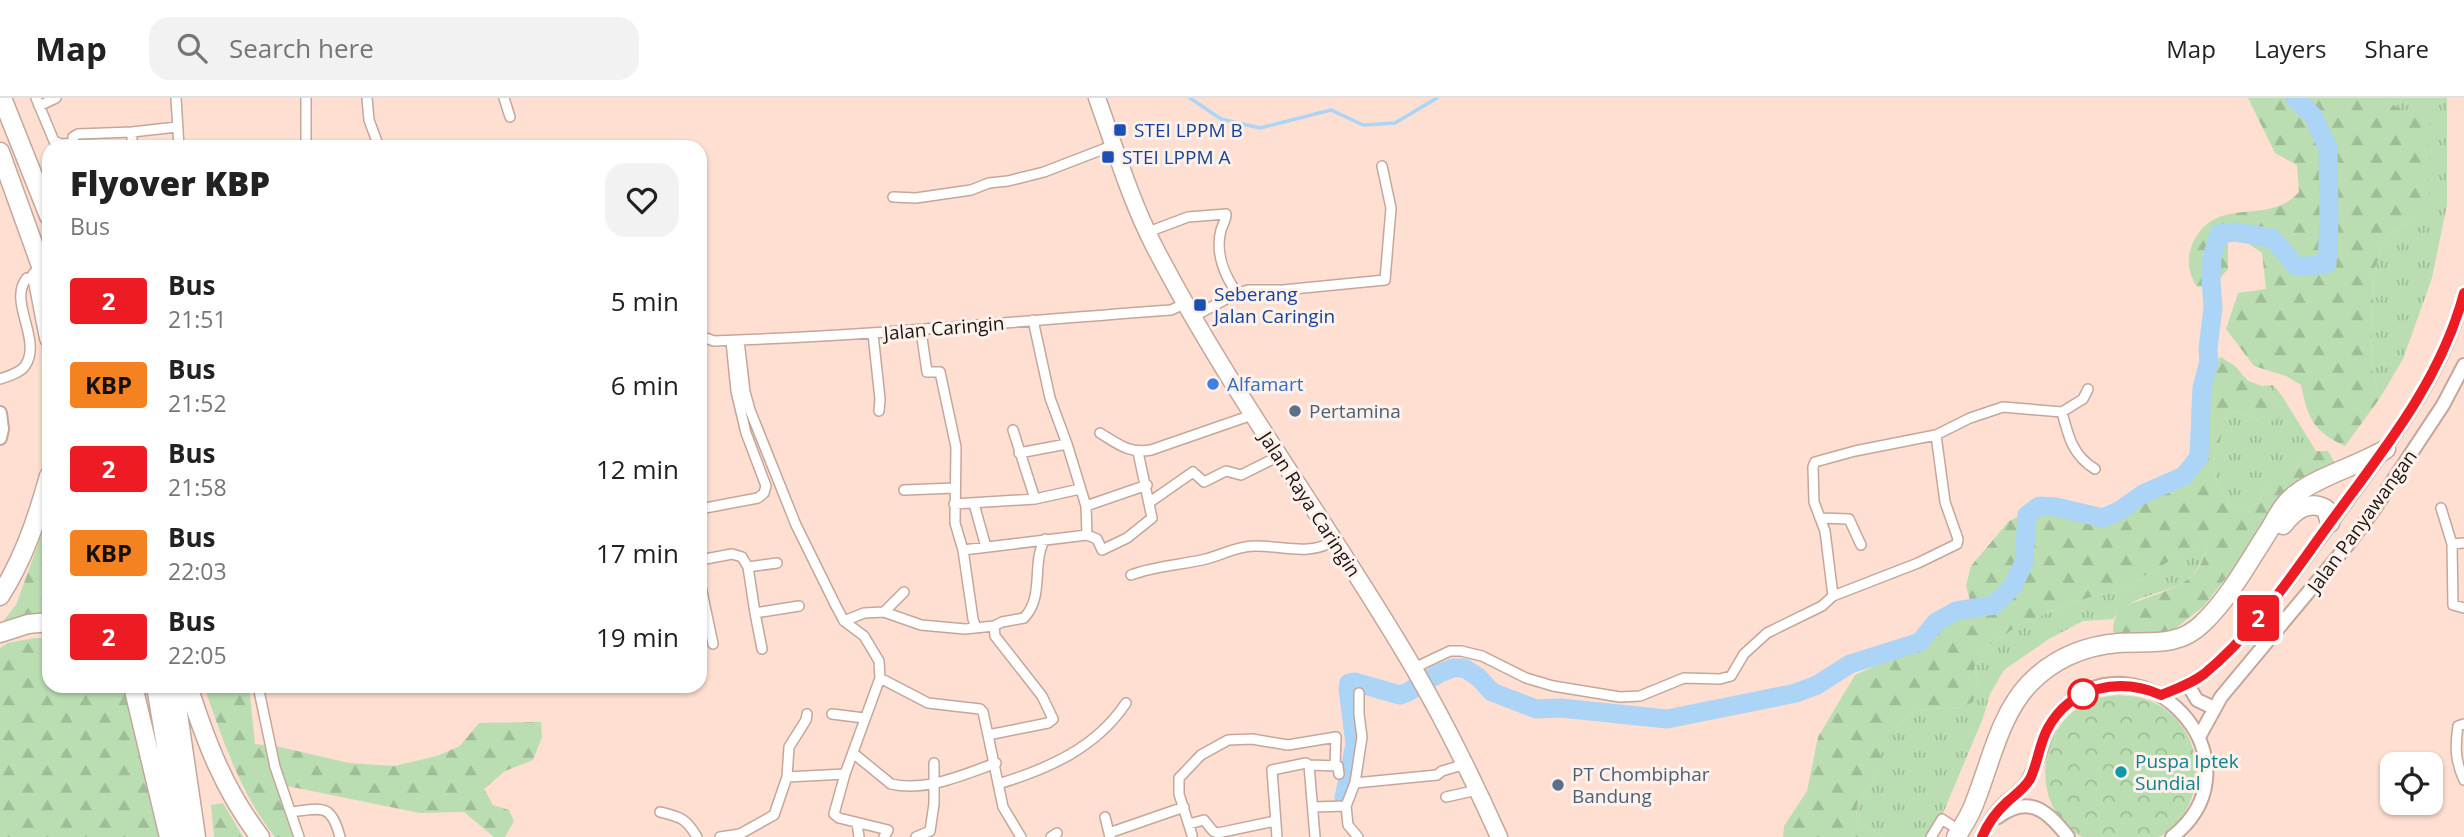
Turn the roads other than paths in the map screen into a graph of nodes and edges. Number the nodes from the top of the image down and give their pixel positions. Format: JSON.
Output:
{"nodes":[{"id":1,"x":2,"y":98,"type":"edge"},
{"id":2,"x":57,"y":98,"type":"edge"},
{"id":3,"x":176,"y":98,"type":"edge"},
{"id":4,"x":306,"y":98,"type":"edge"},
{"id":5,"x":367,"y":98,"type":"edge"},
{"id":6,"x":504,"y":98,"type":"edge"},
{"id":7,"x":1097,"y":98,"type":"edge"},
{"id":8,"x":38,"y":102,"type":"edge"},
{"id":9,"x":510,"y":117,"type":"dead end"},
{"id":10,"x":177,"y":127,"type":"junction"},
{"id":11,"x":132,"y":132,"type":"junction"},
{"id":12,"x":54,"y":140,"type":"edge"},
{"id":13,"x":75,"y":140,"type":"edge"},
{"id":14,"x":132,"y":140,"type":"edge"},
{"id":15,"x":178,"y":140,"type":"edge"},
{"id":16,"x":306,"y":140,"type":"edge"},
{"id":17,"x":376,"y":140,"type":"edge"},
{"id":18,"x":1114,"y":145,"type":"junction"},
{"id":19,"x":0,"y":152,"type":"edge"},
{"id":20,"x":1382,"y":166,"type":"dead end"},
{"id":21,"x":892,"y":197,"type":"dead end"},
{"id":22,"x":42,"y":198,"type":"edge"},
{"id":23,"x":25,"y":218,"type":"junction"},
{"id":24,"x":1148,"y":232,"type":"junction"},
{"id":25,"x":42,"y":268,"type":"edge"},
{"id":26,"x":27,"y":278,"type":"dead end"},
{"id":27,"x":1237,"y":293,"type":"junction"},
{"id":28,"x":2464,"y":293,"type":"edge"},
{"id":29,"x":42,"y":303,"type":"edge"},
{"id":30,"x":1190,"y":310,"type":"junction"},
{"id":31,"x":1033,"y":320,"type":"junction"},
{"id":32,"x":921,"y":331,"type":"junction"},
{"id":33,"x":873,"y":334,"type":"junction"},
{"id":34,"x":707,"y":338,"type":"edge"},
{"id":35,"x":735,"y":341,"type":"junction"},
{"id":36,"x":2464,"y":365,"type":"edge"},
{"id":37,"x":0,"y":379,"type":"edge"},
{"id":38,"x":2088,"y":389,"type":"dead end"},
{"id":39,"x":879,"y":411,"type":"dead end"},
{"id":40,"x":2063,"y":412,"type":"junction"},
{"id":41,"x":0,"y":413,"type":"edge"},
{"id":42,"x":1252,"y":415,"type":"junction"},
{"id":43,"x":1013,"y":430,"type":"dead end"},
{"id":44,"x":1100,"y":433,"type":"dead end"},
{"id":45,"x":1936,"y":435,"type":"junction"},
{"id":46,"x":0,"y":438,"type":"edge"},
{"id":47,"x":1067,"y":444,"type":"junction"},
{"id":48,"x":2386,"y":449,"type":"junction"},
{"id":49,"x":1138,"y":452,"type":"junction"},
{"id":50,"x":1019,"y":453,"type":"junction"},
{"id":51,"x":1279,"y":456,"type":"junction"},
{"id":52,"x":2095,"y":469,"type":"dead end"},
{"id":53,"x":776,"y":476,"type":"junction"},
{"id":54,"x":765,"y":479,"type":"junction"},
{"id":55,"x":1147,"y":485,"type":"junction"},
{"id":56,"x":955,"y":488,"type":"junction"},
{"id":57,"x":1080,"y":489,"type":"junction"},
{"id":58,"x":904,"y":490,"type":"dead end"},
{"id":59,"x":1035,"y":499,"type":"junction"},
{"id":60,"x":42,"y":502,"type":"edge"},
{"id":61,"x":1150,"y":502,"type":"junction"},
{"id":62,"x":954,"y":504,"type":"junction"},
{"id":63,"x":974,"y":504,"type":"junction"},
{"id":64,"x":1086,"y":506,"type":"junction"},
{"id":65,"x":707,"y":508,"type":"edge"},
{"id":66,"x":2441,"y":508,"type":"dead end"},
{"id":67,"x":1820,"y":518,"type":"junction"},
{"id":68,"x":2330,"y":523,"type":"junction"},
{"id":69,"x":1087,"y":535,"type":"junction"},
{"id":70,"x":1045,"y":539,"type":"junction"},
{"id":71,"x":1334,"y":540,"type":"junction"},
{"id":72,"x":2464,"y":543,"type":"edge"},
{"id":73,"x":2452,"y":544,"type":"junction"},
{"id":74,"x":1861,"y":545,"type":"dead end"},
{"id":75,"x":986,"y":547,"type":"junction"},
{"id":76,"x":963,"y":550,"type":"junction"},
{"id":77,"x":707,"y":559,"type":"edge"},
{"id":78,"x":777,"y":563,"type":"dead end"},
{"id":79,"x":748,"y":567,"type":"junction"},
{"id":80,"x":1131,"y":575,"type":"dead end"},
{"id":81,"x":904,"y":592,"type":"dead end"},
{"id":82,"x":0,"y":596,"type":"edge"},
{"id":83,"x":1833,"y":596,"type":"junction"},
{"id":84,"x":799,"y":607,"type":"dead end"},
{"id":85,"x":2464,"y":608,"type":"edge"},
{"id":86,"x":884,"y":612,"type":"junction"},
{"id":87,"x":755,"y":613,"type":"junction"},
{"id":88,"x":707,"y":615,"type":"edge"},
{"id":89,"x":844,"y":621,"type":"junction"},
{"id":90,"x":42,"y":623,"type":"edge"},
{"id":91,"x":994,"y":626,"type":"junction"},
{"id":92,"x":976,"y":628,"type":"junction"},
{"id":93,"x":0,"y":633,"type":"edge"},
{"id":94,"x":713,"y":644,"type":"dead end"},
{"id":95,"x":762,"y":649,"type":"dead end"},
{"id":96,"x":1415,"y":671,"type":"junction"},
{"id":97,"x":880,"y":678,"type":"junction"},
{"id":98,"x":2188,"y":685,"type":"junction"},
{"id":99,"x":1359,"y":692,"type":"dead end"},
{"id":100,"x":135,"y":693,"type":"edge"},
{"id":101,"x":157,"y":693,"type":"edge"},
{"id":102,"x":175,"y":693,"type":"edge"},
{"id":103,"x":190,"y":693,"type":"edge"},
{"id":104,"x":259,"y":693,"type":"edge"},
{"id":105,"x":2161,"y":695,"type":"junction"},
{"id":106,"x":1126,"y":703,"type":"dead end"},
{"id":107,"x":2214,"y":708,"type":"junction"},
{"id":108,"x":807,"y":714,"type":"dead end"},
{"id":109,"x":832,"y":714,"type":"dead end"},
{"id":110,"x":864,"y":718,"type":"junction"},
{"id":111,"x":2464,"y":724,"type":"edge"},
{"id":112,"x":988,"y":734,"type":"junction"},
{"id":113,"x":2199,"y":737,"type":"junction"},
{"id":114,"x":853,"y":753,"type":"junction"},
{"id":115,"x":934,"y":763,"type":"dead end"},
{"id":116,"x":996,"y":763,"type":"junction"},
{"id":117,"x":1466,"y":764,"type":"junction"},
{"id":118,"x":2461,"y":764,"type":"edge"},
{"id":119,"x":1309,"y":765,"type":"junction"},
{"id":120,"x":845,"y":774,"type":"junction"},
{"id":121,"x":787,"y":777,"type":"junction"},
{"id":122,"x":2464,"y":780,"type":"edge"},
{"id":123,"x":1354,"y":783,"type":"junction"},
{"id":124,"x":998,"y":784,"type":"junction"},
{"id":125,"x":933,"y":785,"type":"junction"},
{"id":126,"x":1477,"y":790,"type":"junction"},
{"id":127,"x":1446,"y":797,"type":"dead end"},
{"id":128,"x":1184,"y":807,"type":"junction"},
{"id":129,"x":1313,"y":807,"type":"junction"},
{"id":130,"x":1346,"y":807,"type":"junction"},
{"id":131,"x":292,"y":812,"type":"junction"},
{"id":132,"x":660,"y":812,"type":"dead end"},
{"id":133,"x":1105,"y":817,"type":"dead end"},
{"id":134,"x":1275,"y":821,"type":"junction"},
{"id":135,"x":857,"y":823,"type":"junction"},
{"id":136,"x":1189,"y":824,"type":"junction"},
{"id":137,"x":1109,"y":835,"type":"edge"},
{"id":138,"x":1962,"y":835,"type":"edge"},
{"id":139,"x":1190,"y":836,"type":"edge"},
{"id":140,"x":169,"y":837,"type":"edge"},
{"id":141,"x":181,"y":837,"type":"edge"},
{"id":142,"x":196,"y":837,"type":"edge"},
{"id":143,"x":260,"y":837,"type":"edge"},
{"id":144,"x":299,"y":837,"type":"edge"},
{"id":145,"x":340,"y":837,"type":"edge"},
{"id":146,"x":696,"y":837,"type":"edge"},
{"id":147,"x":720,"y":837,"type":"edge"},
{"id":148,"x":859,"y":837,"type":"edge"},
{"id":149,"x":884,"y":837,"type":"edge"},
{"id":150,"x":916,"y":837,"type":"edge"},
{"id":151,"x":1021,"y":837,"type":"edge"},
{"id":152,"x":1277,"y":837,"type":"edge"},
{"id":153,"x":1315,"y":837,"type":"edge"},
{"id":154,"x":1358,"y":837,"type":"edge"},
{"id":155,"x":1499,"y":837,"type":"edge"},
{"id":156,"x":1931,"y":837,"type":"edge"},
{"id":157,"x":1983,"y":837,"type":"edge"},
{"id":158,"x":2068,"y":837,"type":"edge"},
{"id":159,"x":2172,"y":837,"type":"edge"}],
"edges":[{"from":1,"to":22,"type":"highway"},
{"from":2,"to":8,"type":"street"},
{"from":3,"to":10,"type":"street"},
{"from":4,"to":16,"type":"street"},
{"from":5,"to":17,"type":"street"},
{"from":6,"to":9,"type":"street"},
{"from":7,"to":18,"type":"highway","name":"Jalan Raya Caringin"},
{"from":8,"to":12,"type":"street"},
{"from":10,"to":11,"type":"street"},
{"from":10,"to":15,"type":"street"},
{"from":11,"to":13,"type":"street"},
{"from":11,"to":14,"type":"street"},
{"from":18,"to":21,"type":"street"},
{"from":18,"to":24,"type":"highway","name":"Jalan Raya Caringin"},
{"from":19,"to":23,"type":"highway"},
{"from":20,"to":27,"type":"street"},
{"from":23,"to":25,"type":"highway"},
{"from":23,"to":29,"type":"highway"},
{"from":24,"to":27,"type":"street"},
{"from":24,"to":30,"type":"highway","name":"Jalan Raya Caringin"},
{"from":26,"to":37,"type":"street"},
{"from":27,"to":30,"type":"street"},
{"from":28,"to":48,"type":"main road","name":"Jalan Panyawangan"},
{"from":30,"to":31,"type":"street","name":"Jalan Caringin"},
{"from":30,"to":42,"type":"highway","name":"Jalan Raya Caringin"},
{"from":31,"to":32,"type":"street","name":"Jalan Caringin"},
{"from":31,"to":47,"type":"street"},
{"from":32,"to":33,"type":"street","name":"Jalan Caringin"},
{"from":32,"to":56,"type":"street"},
{"from":33,"to":35,"type":"street","name":"Jalan Caringin"},
{"from":33,"to":39,"type":"street"},
{"from":34,"to":35,"type":"street","name":"Jalan Caringin"},
{"from":35,"to":53,"type":"street"},
{"from":35,"to":54,"type":"street"},
{"from":36,"to":107,"type":"main road","name":"Jalan Panyawangan"},
{"from":38,"to":40,"type":"street"},
{"from":40,"to":45,"type":"street"},
{"from":40,"to":52,"type":"street"},
{"from":41,"to":46,"type":"main road"},
{"from":42,"to":49,"type":"street"},
{"from":42,"to":51,"type":"highway","name":"Jalan Raya Caringin"},
{"from":43,"to":50,"type":"street"},
{"from":44,"to":49,"type":"street"},
{"from":45,"to":67,"type":"street"},
{"from":45,"to":83,"type":"street"},
{"from":47,"to":50,"type":"street"},
{"from":47,"to":57,"type":"street"},
{"from":48,"to":68,"type":"main road","name":"Jalan Panyawangan"},
{"from":48,"to":138,"type":"highway"},
{"from":49,"to":55,"type":"street"},
{"from":50,"to":59,"type":"street"},
{"from":51,"to":61,"type":"street"},
{"from":51,"to":71,"type":"highway","name":"Jalan Raya Caringin"},
{"from":53,"to":54,"type":"street"},
{"from":53,"to":89,"type":"street"},
{"from":54,"to":65,"type":"street"},
{"from":55,"to":61,"type":"street"},
{"from":55,"to":64,"type":"street"},
{"from":56,"to":58,"type":"street"},
{"from":56,"to":62,"type":"street"},
{"from":57,"to":59,"type":"street"},
{"from":57,"to":64,"type":"street"},
{"from":59,"to":63,"type":"street"},
{"from":60,"to":82,"type":"highway"},
{"from":61,"to":69,"type":"street"},
{"from":62,"to":63,"type":"street"},
{"from":62,"to":76,"type":"street"},
{"from":63,"to":75,"type":"street"},
{"from":64,"to":69,"type":"street"},
{"from":66,"to":73,"type":"street"},
{"from":67,"to":74,"type":"street"},
{"from":67,"to":83,"type":"street"},
{"from":68,"to":98,"type":"main road","name":"Jalan Panyawangan"},
{"from":68,"to":138,"type":"highway"},
{"from":69,"to":70,"type":"street"},
{"from":70,"to":75,"type":"street"},
{"from":70,"to":91,"type":"street"},
{"from":71,"to":80,"type":"street"},
{"from":71,"to":96,"type":"highway","name":"Jalan Raya Caringin"},
{"from":72,"to":73,"type":"street"},
{"from":73,"to":85,"type":"street"},
{"from":75,"to":76,"type":"street"},
{"from":76,"to":92,"type":"street"},
{"from":77,"to":79,"type":"street"},
{"from":78,"to":79,"type":"street"},
{"from":79,"to":87,"type":"street"},
{"from":81,"to":86,"type":"street"},
{"from":83,"to":96,"type":"street"},
{"from":84,"to":87,"type":"street"},
{"from":86,"to":89,"type":"street"},
{"from":86,"to":92,"type":"street"},
{"from":87,"to":95,"type":"street"},
{"from":88,"to":94,"type":"street"},
{"from":89,"to":97,"type":"street"},
{"from":90,"to":93,"type":"highway"},
{"from":91,"to":92,"type":"street"},
{"from":91,"to":112,"type":"street"},
{"from":96,"to":117,"type":"highway","name":"Jalan Raya Caringin"},
{"from":97,"to":110,"type":"street"},
{"from":97,"to":112,"type":"street"},
{"from":98,"to":105,"type":"main road","name":"Jalan Panyawangan"},
{"from":98,"to":107,"type":"main road"},
{"from":99,"to":123,"type":"street"},
{"from":100,"to":140,"type":"highway"},
{"from":101,"to":141,"type":"highway"},
{"from":102,"to":142,"type":"highway"},
{"from":103,"to":143,"type":"highway"},
{"from":104,"to":131,"type":"street"},
{"from":105,"to":113,"type":"main road"},
{"from":105,"to":157,"type":"main road"},
{"from":106,"to":124,"type":"street"},
{"from":107,"to":113,"type":"main road","name":"Jalan Panyawangan"},
{"from":108,"to":121,"type":"street"},
{"from":109,"to":110,"type":"street"},
{"from":110,"to":114,"type":"street"},
{"from":111,"to":118,"type":"street"},
{"from":112,"to":116,"type":"street"},
{"from":113,"to":159,"type":"main road"},
{"from":114,"to":120,"type":"street"},
{"from":114,"to":125,"type":"street"},
{"from":115,"to":125,"type":"street"},
{"from":116,"to":124,"type":"street"},
{"from":116,"to":125,"type":"street"},
{"from":117,"to":123,"type":"street"},
{"from":117,"to":126,"type":"highway","name":"Jalan Raya Caringin"},
{"from":118,"to":122,"type":"street"},
{"from":119,"to":128,"type":"street"},
{"from":119,"to":129,"type":"street"},
{"from":119,"to":134,"type":"street"},
{"from":120,"to":121,"type":"street"},
{"from":120,"to":135,"type":"street"},
{"from":121,"to":147,"type":"street"},
{"from":123,"to":130,"type":"street"},
{"from":124,"to":151,"type":"street"},
{"from":125,"to":150,"type":"street"},
{"from":126,"to":127,"type":"street"},
{"from":126,"to":155,"type":"highway","name":"Jalan Raya Caringin"},
{"from":128,"to":136,"type":"street"},
{"from":128,"to":137,"type":"street"},
{"from":129,"to":130,"type":"street"},
{"from":129,"to":153,"type":"street"},
{"from":130,"to":154,"type":"street"},
{"from":131,"to":144,"type":"street"},
{"from":131,"to":145,"type":"street"},
{"from":132,"to":146,"type":"street"},
{"from":133,"to":137,"type":"street"},
{"from":134,"to":136,"type":"street"},
{"from":134,"to":152,"type":"street"},
{"from":135,"to":148,"type":"street"},
{"from":135,"to":149,"type":"street"},
{"from":136,"to":139,"type":"street"},
{"from":138,"to":156,"type":"street"},
{"from":157,"to":158,"type":"main road"}]}
